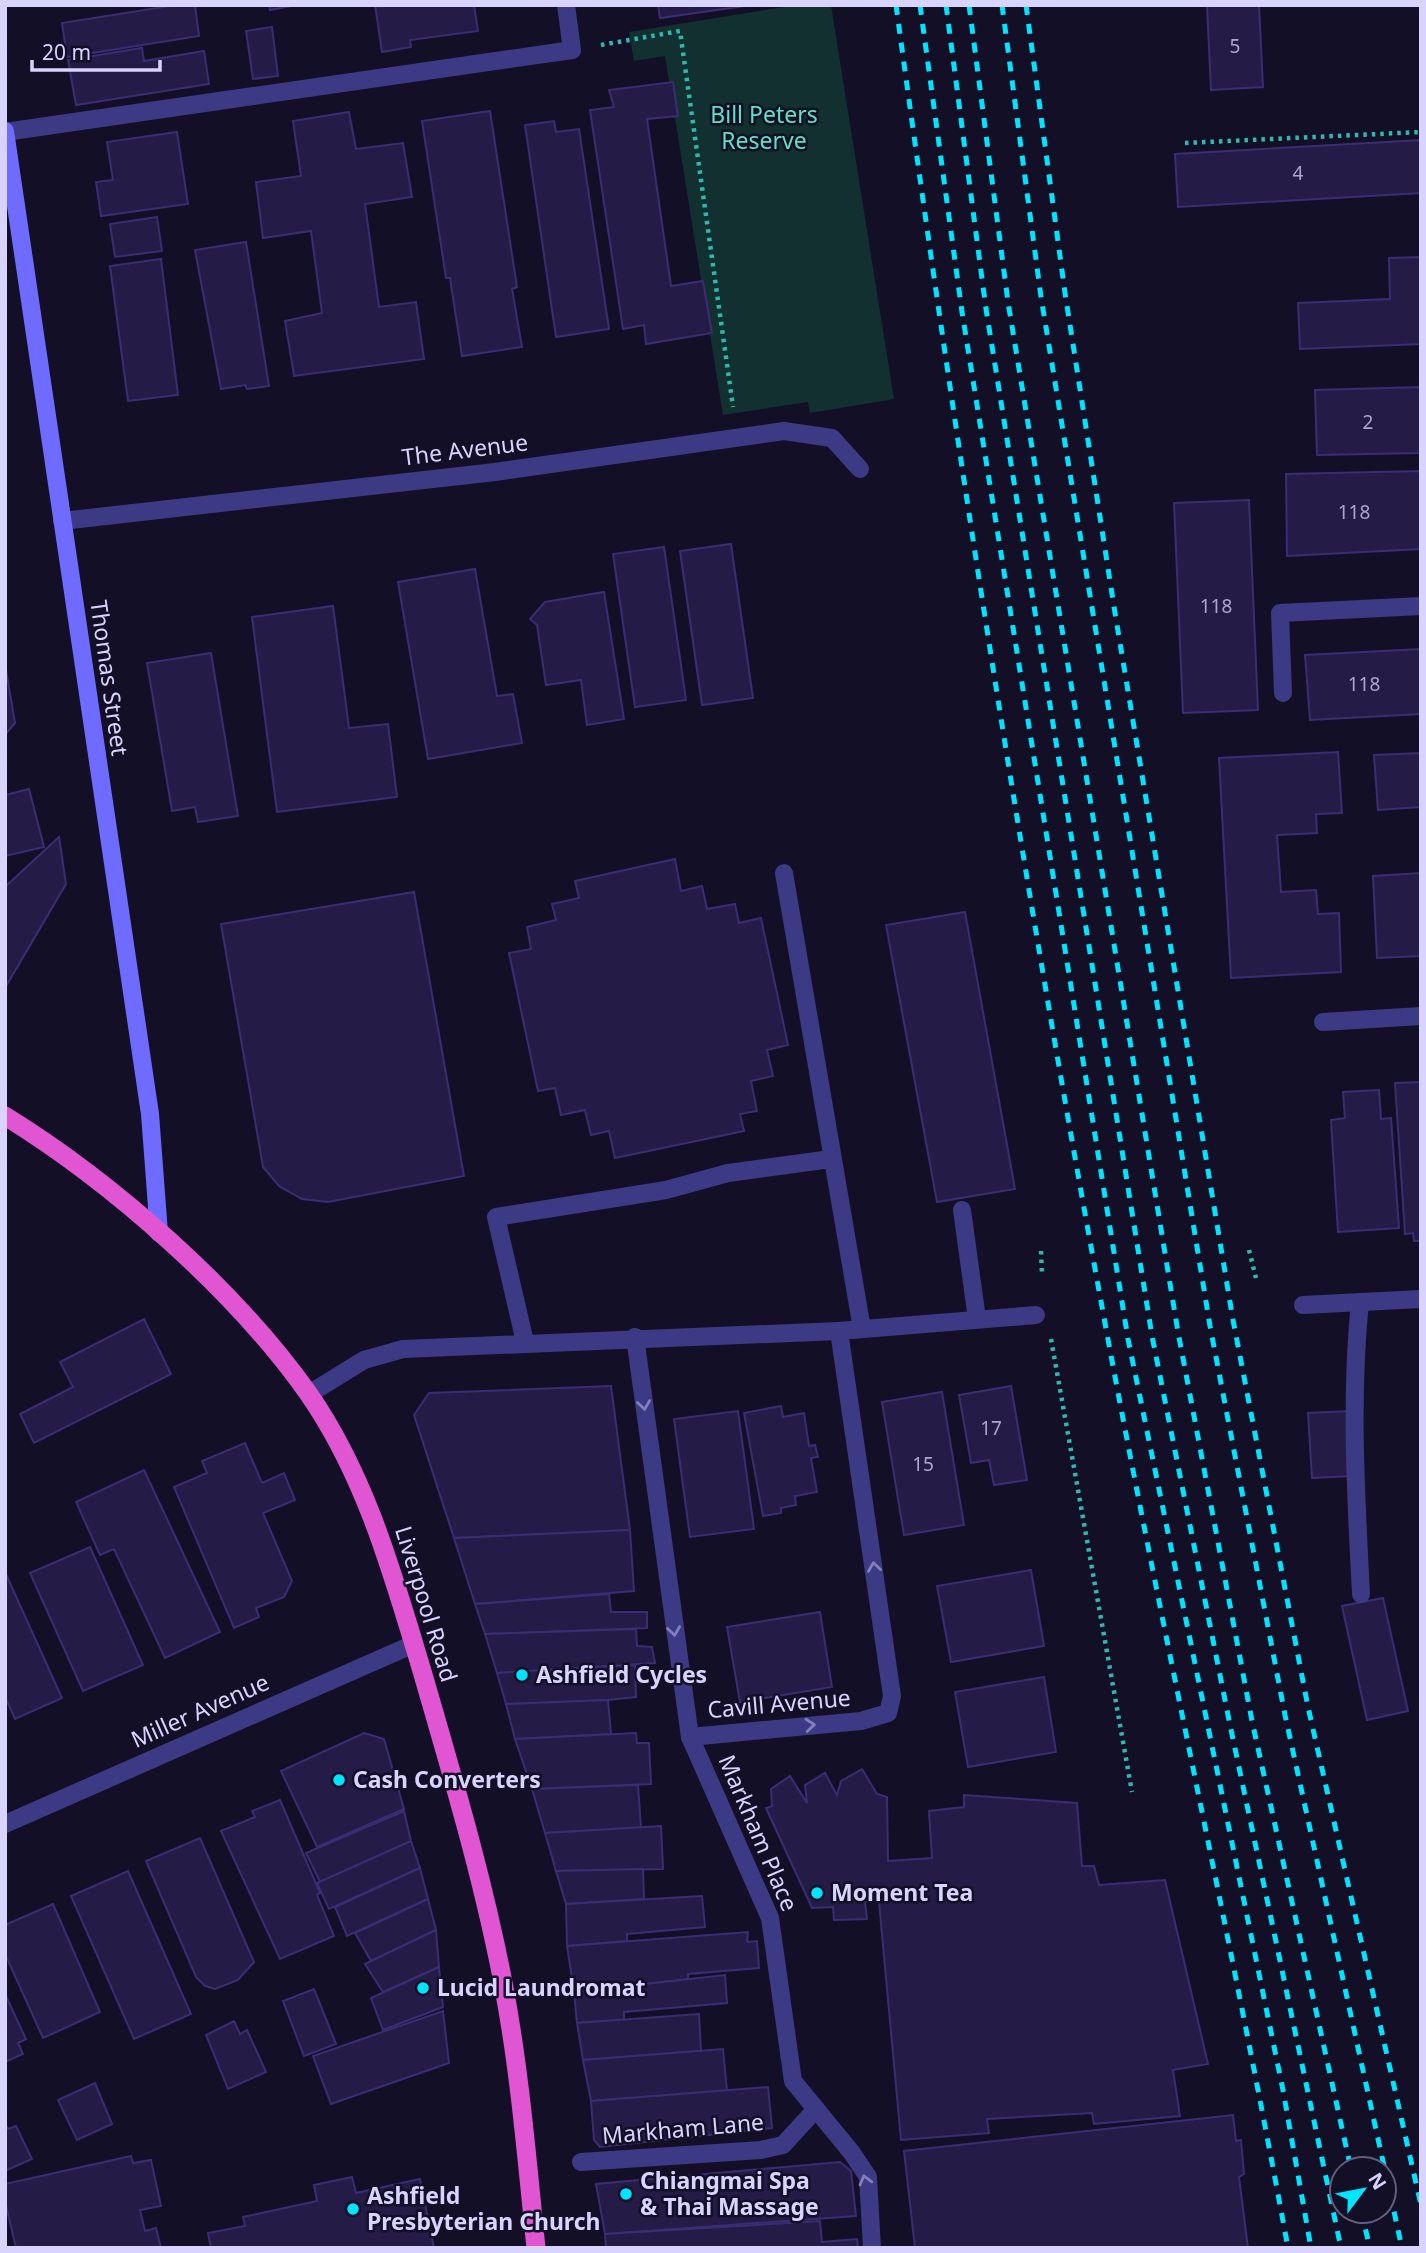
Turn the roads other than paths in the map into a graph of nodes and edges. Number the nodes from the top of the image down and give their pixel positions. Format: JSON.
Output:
{"nodes":[{"id":1,"x":566,"y":5,"type":"edge"},
{"id":2,"x":5,"y":131,"type":"edge"},
{"id":3,"x":860,"y":468,"type":"dead end"},
{"id":4,"x":62,"y":521,"type":"junction"},
{"id":5,"x":1421,"y":606,"type":"edge"},
{"id":6,"x":1283,"y":693,"type":"dead end"},
{"id":7,"x":784,"y":873,"type":"dead end"},
{"id":8,"x":1421,"y":1016,"type":"edge"},
{"id":9,"x":1323,"y":1021,"type":"dead end"},
{"id":10,"x":5,"y":1116,"type":"edge"},
{"id":11,"x":831,"y":1159,"type":"junction"},
{"id":12,"x":962,"y":1210,"type":"dead end"},
{"id":13,"x":159,"y":1233,"type":"junction"},
{"id":14,"x":1421,"y":1299,"type":"edge"},
{"id":15,"x":1360,"y":1302,"type":"junction"},
{"id":16,"x":1303,"y":1305,"type":"dead end"},
{"id":17,"x":1036,"y":1315,"type":"road end"},
{"id":18,"x":977,"y":1319,"type":"junction"},
{"id":19,"x":862,"y":1329,"type":"junction"},
{"id":20,"x":839,"y":1331,"type":"junction"},
{"id":21,"x":635,"y":1337,"type":"junction"},
{"id":22,"x":525,"y":1342,"type":"junction"},
{"id":23,"x":309,"y":1395,"type":"junction"},
{"id":24,"x":1361,"y":1594,"type":"dead end"},
{"id":25,"x":414,"y":1644,"type":"junction"},
{"id":26,"x":690,"y":1737,"type":"junction"},
{"id":27,"x":5,"y":1824,"type":"edge"},
{"id":28,"x":816,"y":2109,"type":"junction"},
{"id":29,"x":581,"y":2162,"type":"dead end"},
{"id":30,"x":536,"y":2248,"type":"edge"},
{"id":31,"x":872,"y":2248,"type":"edge"}],
"edges":[{"from":1,"to":2,"type":"street"},
{"from":2,"to":4,"type":"main road","name":"Thomas Street"},
{"from":3,"to":4,"type":"street","name":"The Avenue"},
{"from":4,"to":13,"type":"main road","name":"Thomas Street"},
{"from":5,"to":6,"type":"street"},
{"from":7,"to":11,"type":"street"},
{"from":8,"to":9,"type":"street"},
{"from":10,"to":13,"type":"highway","name":"Liverpool Road"},
{"from":11,"to":19,"type":"street"},
{"from":11,"to":22,"type":"street"},
{"from":12,"to":18,"type":"street"},
{"from":13,"to":23,"type":"highway","name":"Liverpool Road"},
{"from":14,"to":15,"type":"street"},
{"from":15,"to":16,"type":"street"},
{"from":15,"to":24,"type":"street"},
{"from":17,"to":18,"type":"street"},
{"from":18,"to":19,"type":"street"},
{"from":19,"to":20,"type":"street"},
{"from":20,"to":21,"type":"street"},
{"from":26,"to":20,"type":"street","name":"Cavill Avenue","one_way":true},
{"from":21,"to":22,"type":"street"},
{"from":21,"to":26,"type":"street","name":"Cavill Avenue","one_way":true},
{"from":22,"to":23,"type":"street"},
{"from":23,"to":25,"type":"highway","name":"Liverpool Road"},
{"from":25,"to":27,"type":"street","name":"Miller Avenue"},
{"from":25,"to":30,"type":"highway","name":"Liverpool Road"},
{"from":26,"to":28,"type":"street","name":"Markham Place"},
{"from":28,"to":29,"type":"street","name":"Markham Lane"},
{"from":31,"to":28,"type":"street","name":"Markham Place","one_way":true}]}
